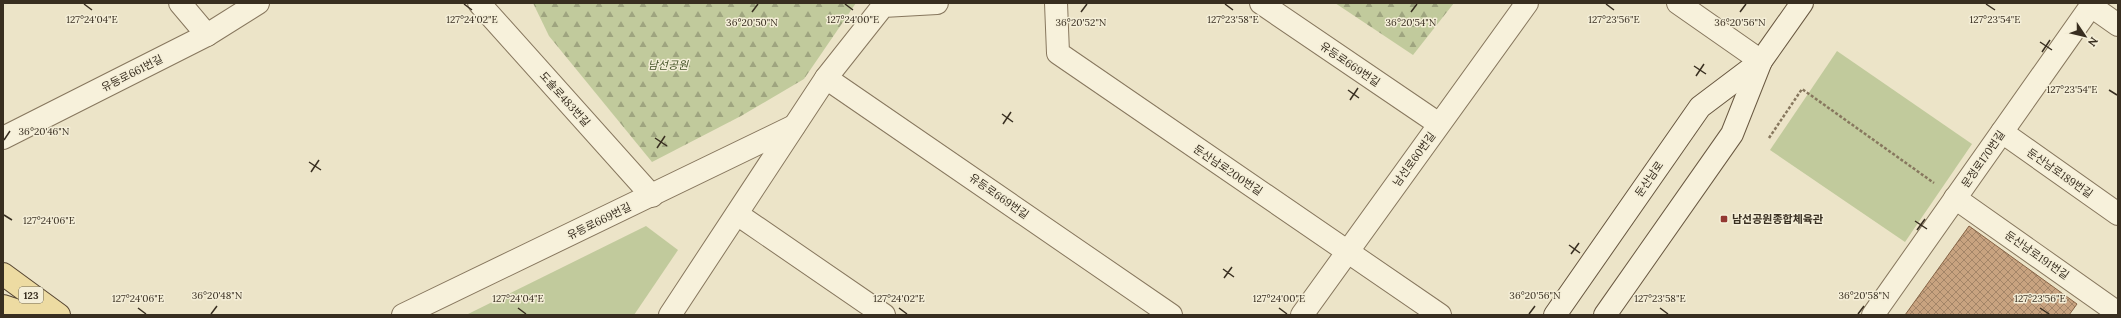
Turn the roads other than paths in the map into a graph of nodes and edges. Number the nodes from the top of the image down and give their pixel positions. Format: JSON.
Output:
{"nodes":[{"id":1,"x":180,"y":3,"type":"edge"},
{"id":2,"x":258,"y":3,"type":"edge"},
{"id":3,"x":479,"y":3,"type":"edge"},
{"id":4,"x":937,"y":3,"type":"edge"},
{"id":5,"x":1056,"y":3,"type":"edge"},
{"id":6,"x":1261,"y":3,"type":"edge"},
{"id":7,"x":1527,"y":3,"type":"edge"},
{"id":8,"x":1678,"y":3,"type":"edge"},
{"id":9,"x":1802,"y":3,"type":"edge"},
{"id":10,"x":2092,"y":4,"type":"edge"},
{"id":11,"x":2118,"y":25,"type":"edge"},
{"id":12,"x":207,"y":36,"type":"junction"},
{"id":13,"x":1761,"y":61,"type":"junction"},
{"id":14,"x":826,"y":78,"type":"junction"},
{"id":15,"x":1439,"y":124,"type":"junction"},
{"id":16,"x":794,"y":126,"type":"junction"},
{"id":17,"x":2002,"y":132,"type":"junction"},
{"id":18,"x":3,"y":138,"type":"edge"},
{"id":19,"x":652,"y":196,"type":"junction"},
{"id":20,"x":1955,"y":198,"type":"junction"},
{"id":21,"x":737,"y":214,"type":"junction"},
{"id":22,"x":2118,"y":214,"type":"edge"},
{"id":23,"x":1347,"y":251,"type":"junction"},
{"id":24,"x":3,"y":274,"type":"edge"},
{"id":25,"x":3,"y":306,"type":"edge"},
{"id":26,"x":2118,"y":313,"type":"edge"},
{"id":27,"x":30,"y":315,"type":"edge"},
{"id":28,"x":60,"y":315,"type":"edge"},
{"id":29,"x":403,"y":315,"type":"edge"},
{"id":30,"x":670,"y":315,"type":"edge"},
{"id":31,"x":884,"y":315,"type":"edge"},
{"id":32,"x":1171,"y":315,"type":"edge"},
{"id":33,"x":1302,"y":315,"type":"edge"},
{"id":34,"x":1440,"y":315,"type":"edge"},
{"id":35,"x":1555,"y":315,"type":"edge"},
{"id":36,"x":1606,"y":315,"type":"edge"},
{"id":37,"x":1873,"y":315,"type":"edge"}],
"edges":[{"from":1,"to":12,"type":"street"},
{"from":2,"to":12,"type":"street","name":"유등로661번길"},
{"from":3,"to":19,"type":"street","name":"도솔로483번길"},
{"from":4,"to":14,"type":"street"},
{"from":5,"to":23,"type":"street","name":"둔산남로200번길"},
{"from":6,"to":15,"type":"street","name":"유등로669번길"},
{"from":7,"to":15,"type":"street","name":"남선로60번길"},
{"from":8,"to":13,"type":"street"},
{"from":9,"to":13,"type":"street","name":"둔산남로"},
{"from":10,"to":11,"type":"street"},
{"from":10,"to":17,"type":"street","name":"문정로170번길"},
{"from":12,"to":18,"type":"street","name":"유등로661번길"},
{"from":13,"to":35,"type":"street","name":"둔산남로"},
{"from":13,"to":36,"type":"street","name":"둔산남로"},
{"from":14,"to":16,"type":"street"},
{"from":14,"to":32,"type":"street","name":"유등로669번길"},
{"from":15,"to":23,"type":"street","name":"남선로60번길"},
{"from":16,"to":19,"type":"street","name":"유등로669번길"},
{"from":16,"to":21,"type":"street"},
{"from":17,"to":20,"type":"street","name":"문정로170번길"},
{"from":17,"to":22,"type":"street","name":"둔산남로189번길"},
{"from":19,"to":29,"type":"street","name":"유등로669번길"},
{"from":20,"to":26,"type":"street","name":"둔산남로191번길"},
{"from":20,"to":37,"type":"street","name":"문정로170번길"},
{"from":21,"to":30,"type":"street"},
{"from":21,"to":31,"type":"street"},
{"from":23,"to":33,"type":"street","name":"남선로60번길"},
{"from":23,"to":34,"type":"street","name":"둔산남로200번길"},
{"from":24,"to":28,"type":"main road","number":"123"},
{"from":25,"to":27,"type":"main road"}]}
